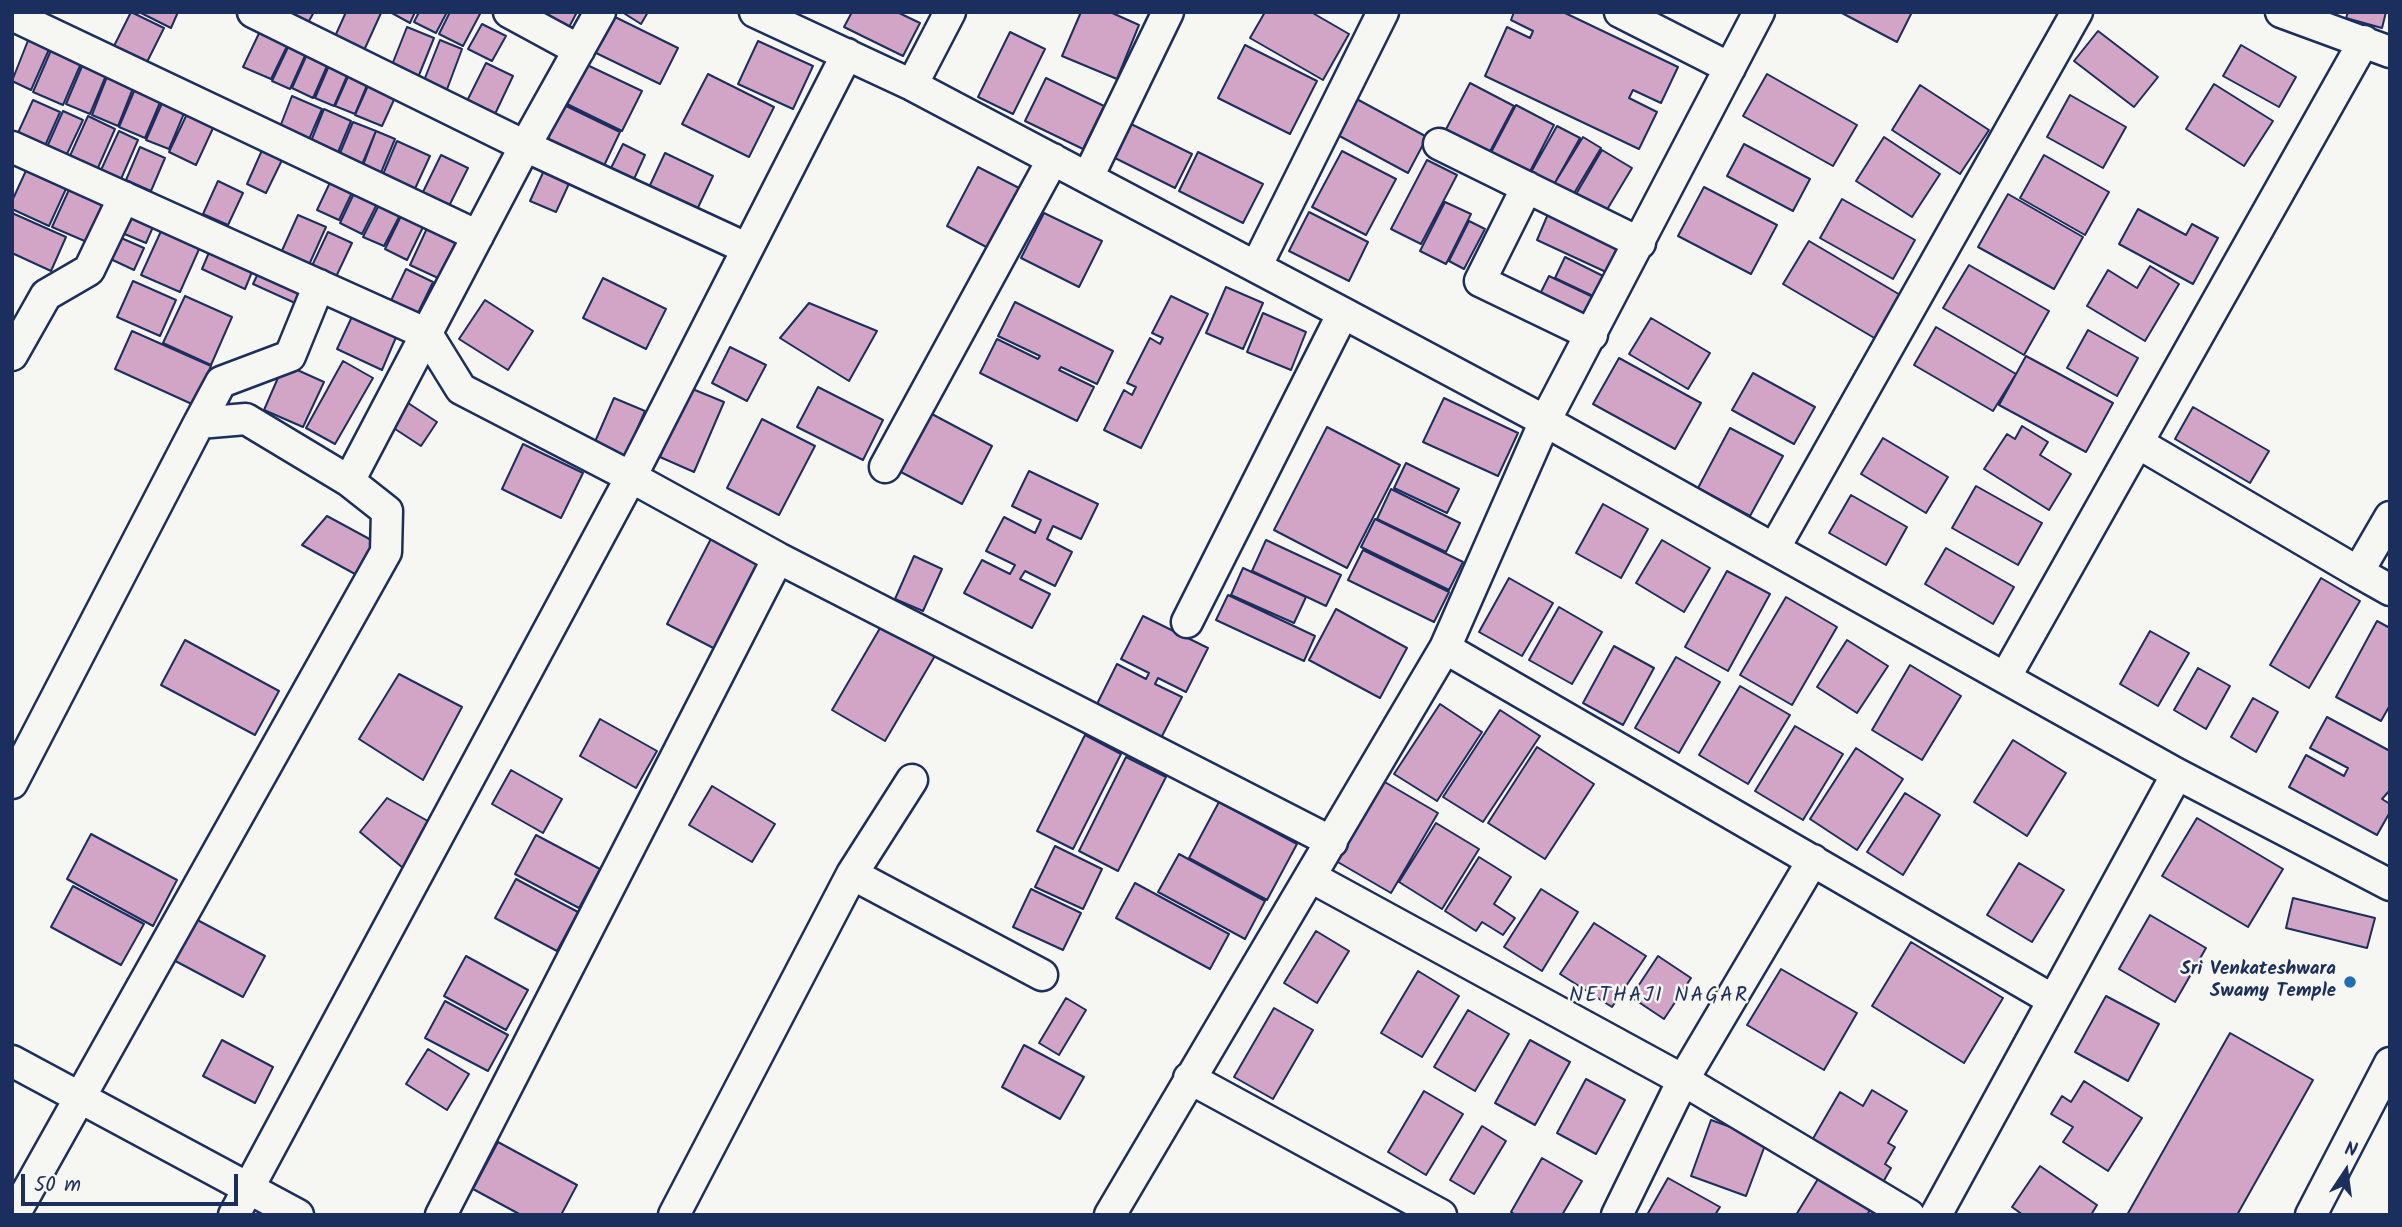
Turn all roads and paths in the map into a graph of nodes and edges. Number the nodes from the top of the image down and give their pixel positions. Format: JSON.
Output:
{"nodes":[{"id":1,"x":253,"y":12,"type":"edge"},
{"id":2,"x":509,"y":12,"type":"edge"},
{"id":3,"x":600,"y":12,"type":"edge"},
{"id":4,"x":755,"y":12,"type":"edge"},
{"id":5,"x":950,"y":12,"type":"edge"},
{"id":6,"x":1168,"y":12,"type":"edge"},
{"id":7,"x":1383,"y":12,"type":"edge"},
{"id":8,"x":1620,"y":12,"type":"edge"},
{"id":9,"x":1759,"y":12,"type":"edge"},
{"id":10,"x":2077,"y":12,"type":"edge"},
{"id":11,"x":2281,"y":12,"type":"edge"},
{"id":12,"x":12,"y":15,"type":"edge"},
{"id":13,"x":2377,"y":46,"type":"edge"},
{"id":14,"x":579,"y":50,"type":"junction"},
{"id":15,"x":847,"y":54,"type":"junction"},
{"id":16,"x":1730,"y":68,"type":"junction"},
{"id":17,"x":912,"y":85,"type":"junction"},
{"id":18,"x":1439,"y":144,"type":"dead end"},
{"id":19,"x":525,"y":146,"type":"junction"},
{"id":20,"x":12,"y":147,"type":"edge"},
{"id":21,"x":1053,"y":159,"type":"junction"},
{"id":22,"x":1088,"y":177,"type":"junction"},
{"id":23,"x":1527,"y":187,"type":"junction"},
{"id":24,"x":124,"y":197,"type":"junction"},
{"id":25,"x":478,"y":236,"type":"junction"},
{"id":26,"x":1640,"y":243,"type":"junction"},
{"id":27,"x":746,"y":248,"type":"junction"},
{"id":28,"x":1256,"y":267,"type":"junction"},
{"id":29,"x":318,"y":285,"type":"junction"},
{"id":30,"x":1343,"y":313,"type":"junction"},
{"id":31,"x":427,"y":334,"type":"junction"},
{"id":32,"x":1592,"y":335,"type":"junction"},
{"id":33,"x":12,"y":355,"type":"edge"},
{"id":34,"x":1545,"y":421,"type":"junction"},
{"id":35,"x":199,"y":423,"type":"junction"},
{"id":36,"x":2138,"y":443,"type":"junction"},
{"id":37,"x":886,"y":467,"type":"dead end"},
{"id":38,"x":631,"y":477,"type":"junction"},
{"id":39,"x":349,"y":481,"type":"junction"},
{"id":40,"x":2390,"y":517,"type":"edge"},
{"id":41,"x":1774,"y":549,"type":"junction"},
{"id":42,"x":778,"y":558,"type":"junction"},
{"id":43,"x":2358,"y":572,"type":"junction"},
{"id":44,"x":2390,"y":590,"type":"edge"},
{"id":45,"x":1187,"y":622,"type":"dead end"},
{"id":46,"x":1446,"y":648,"type":"junction"},
{"id":47,"x":2005,"y":678,"type":"junction"},
{"id":48,"x":2176,"y":774,"type":"junction"},
{"id":49,"x":912,"y":780,"type":"dead end"},
{"id":50,"x":12,"y":783,"type":"edge"},
{"id":51,"x":1332,"y":842,"type":"junction"},
{"id":52,"x":1813,"y":860,"type":"junction"},
{"id":53,"x":852,"y":874,"type":"junction"},
{"id":54,"x":1311,"y":877,"type":"junction"},
{"id":55,"x":2390,"y":885,"type":"edge"},
{"id":56,"x":1042,"y":975,"type":"dead end"},
{"id":57,"x":2053,"y":1000,"type":"junction"},
{"id":58,"x":12,"y":1061,"type":"edge"},
{"id":59,"x":2390,"y":1063,"type":"edge"},
{"id":60,"x":1189,"y":1078,"type":"junction"},
{"id":61,"x":1683,"y":1080,"type":"junction"},
{"id":62,"x":78,"y":1096,"type":"junction"},
{"id":63,"x":248,"y":1188,"type":"junction"},
{"id":64,"x":14,"y":1215,"type":"edge"},
{"id":65,"x":234,"y":1215,"type":"edge"},
{"id":66,"x":299,"y":1215,"type":"edge"},
{"id":67,"x":441,"y":1215,"type":"edge"},
{"id":68,"x":674,"y":1215,"type":"edge"},
{"id":69,"x":1110,"y":1215,"type":"edge"},
{"id":70,"x":1441,"y":1215,"type":"edge"},
{"id":71,"x":1617,"y":1215,"type":"edge"},
{"id":72,"x":1909,"y":1215,"type":"edge"},
{"id":73,"x":1936,"y":1215,"type":"edge"},
{"id":74,"x":2311,"y":1215,"type":"edge"}],
"edges":[{"from":1,"to":19,"type":"street"},
{"from":2,"to":14,"type":"street"},
{"from":3,"to":14,"type":"street"},
{"from":4,"to":15,"type":"street"},
{"from":5,"to":17,"type":"street"},
{"from":6,"to":22,"type":"street"},
{"from":7,"to":28,"type":"street"},
{"from":8,"to":16,"type":"street"},
{"from":9,"to":16,"type":"street"},
{"from":10,"to":41,"type":"street"},
{"from":11,"to":13,"type":"street"},
{"from":12,"to":25,"type":"street"},
{"from":13,"to":36,"type":"street"},
{"from":14,"to":19,"type":"street"},
{"from":15,"to":17,"type":"street"},
{"from":15,"to":27,"type":"street"},
{"from":16,"to":26,"type":"street"},
{"from":17,"to":21,"type":"street"},
{"from":18,"to":23,"type":"street"},
{"from":19,"to":25,"type":"street"},
{"from":19,"to":27,"type":"street"},
{"from":20,"to":24,"type":"street"},
{"from":21,"to":22,"type":"street"},
{"from":21,"to":37,"type":"street"},
{"from":22,"to":28,"type":"street"},
{"from":23,"to":26,"type":"street"},
{"from":23,"to":32,"type":"street"},
{"from":24,"to":29,"type":"street"},
{"from":24,"to":33,"type":"street"},
{"from":25,"to":31,"type":"street"},
{"from":26,"to":32,"type":"street"},
{"from":27,"to":38,"type":"street"},
{"from":28,"to":30,"type":"street"},
{"from":29,"to":31,"type":"street"},
{"from":29,"to":35,"type":"street"},
{"from":30,"to":34,"type":"street"},
{"from":30,"to":45,"type":"street"},
{"from":31,"to":38,"type":"street"},
{"from":31,"to":39,"type":"street"},
{"from":32,"to":34,"type":"street"},
{"from":34,"to":41,"type":"street"},
{"from":34,"to":46,"type":"street"},
{"from":35,"to":39,"type":"street"},
{"from":35,"to":50,"type":"street"},
{"from":36,"to":43,"type":"street"},
{"from":36,"to":47,"type":"street"},
{"from":38,"to":42,"type":"street"},
{"from":38,"to":63,"type":"street"},
{"from":39,"to":62,"type":"street"},
{"from":40,"to":43,"type":"street"},
{"from":41,"to":47,"type":"street"},
{"from":42,"to":51,"type":"street"},
{"from":42,"to":67,"type":"street"},
{"from":43,"to":44,"type":"street"},
{"from":46,"to":51,"type":"street"},
{"from":46,"to":52,"type":"street"},
{"from":47,"to":48,"type":"street"},
{"from":48,"to":55,"type":"street"},
{"from":48,"to":57,"type":"street"},
{"from":49,"to":53,"type":"street"},
{"from":51,"to":54,"type":"street"},
{"from":52,"to":57,"type":"street"},
{"from":52,"to":61,"type":"street"},
{"from":53,"to":56,"type":"street"},
{"from":53,"to":68,"type":"street"},
{"from":54,"to":60,"type":"street"},
{"from":54,"to":61,"type":"street"},
{"from":57,"to":73,"type":"street"},
{"from":58,"to":62,"type":"street"},
{"from":59,"to":74,"type":"street"},
{"from":60,"to":69,"type":"street"},
{"from":60,"to":70,"type":"street"},
{"from":61,"to":71,"type":"street"},
{"from":61,"to":72,"type":"street"},
{"from":62,"to":63,"type":"street"},
{"from":62,"to":64,"type":"street"},
{"from":63,"to":65,"type":"street"},
{"from":63,"to":66,"type":"street"}]}
